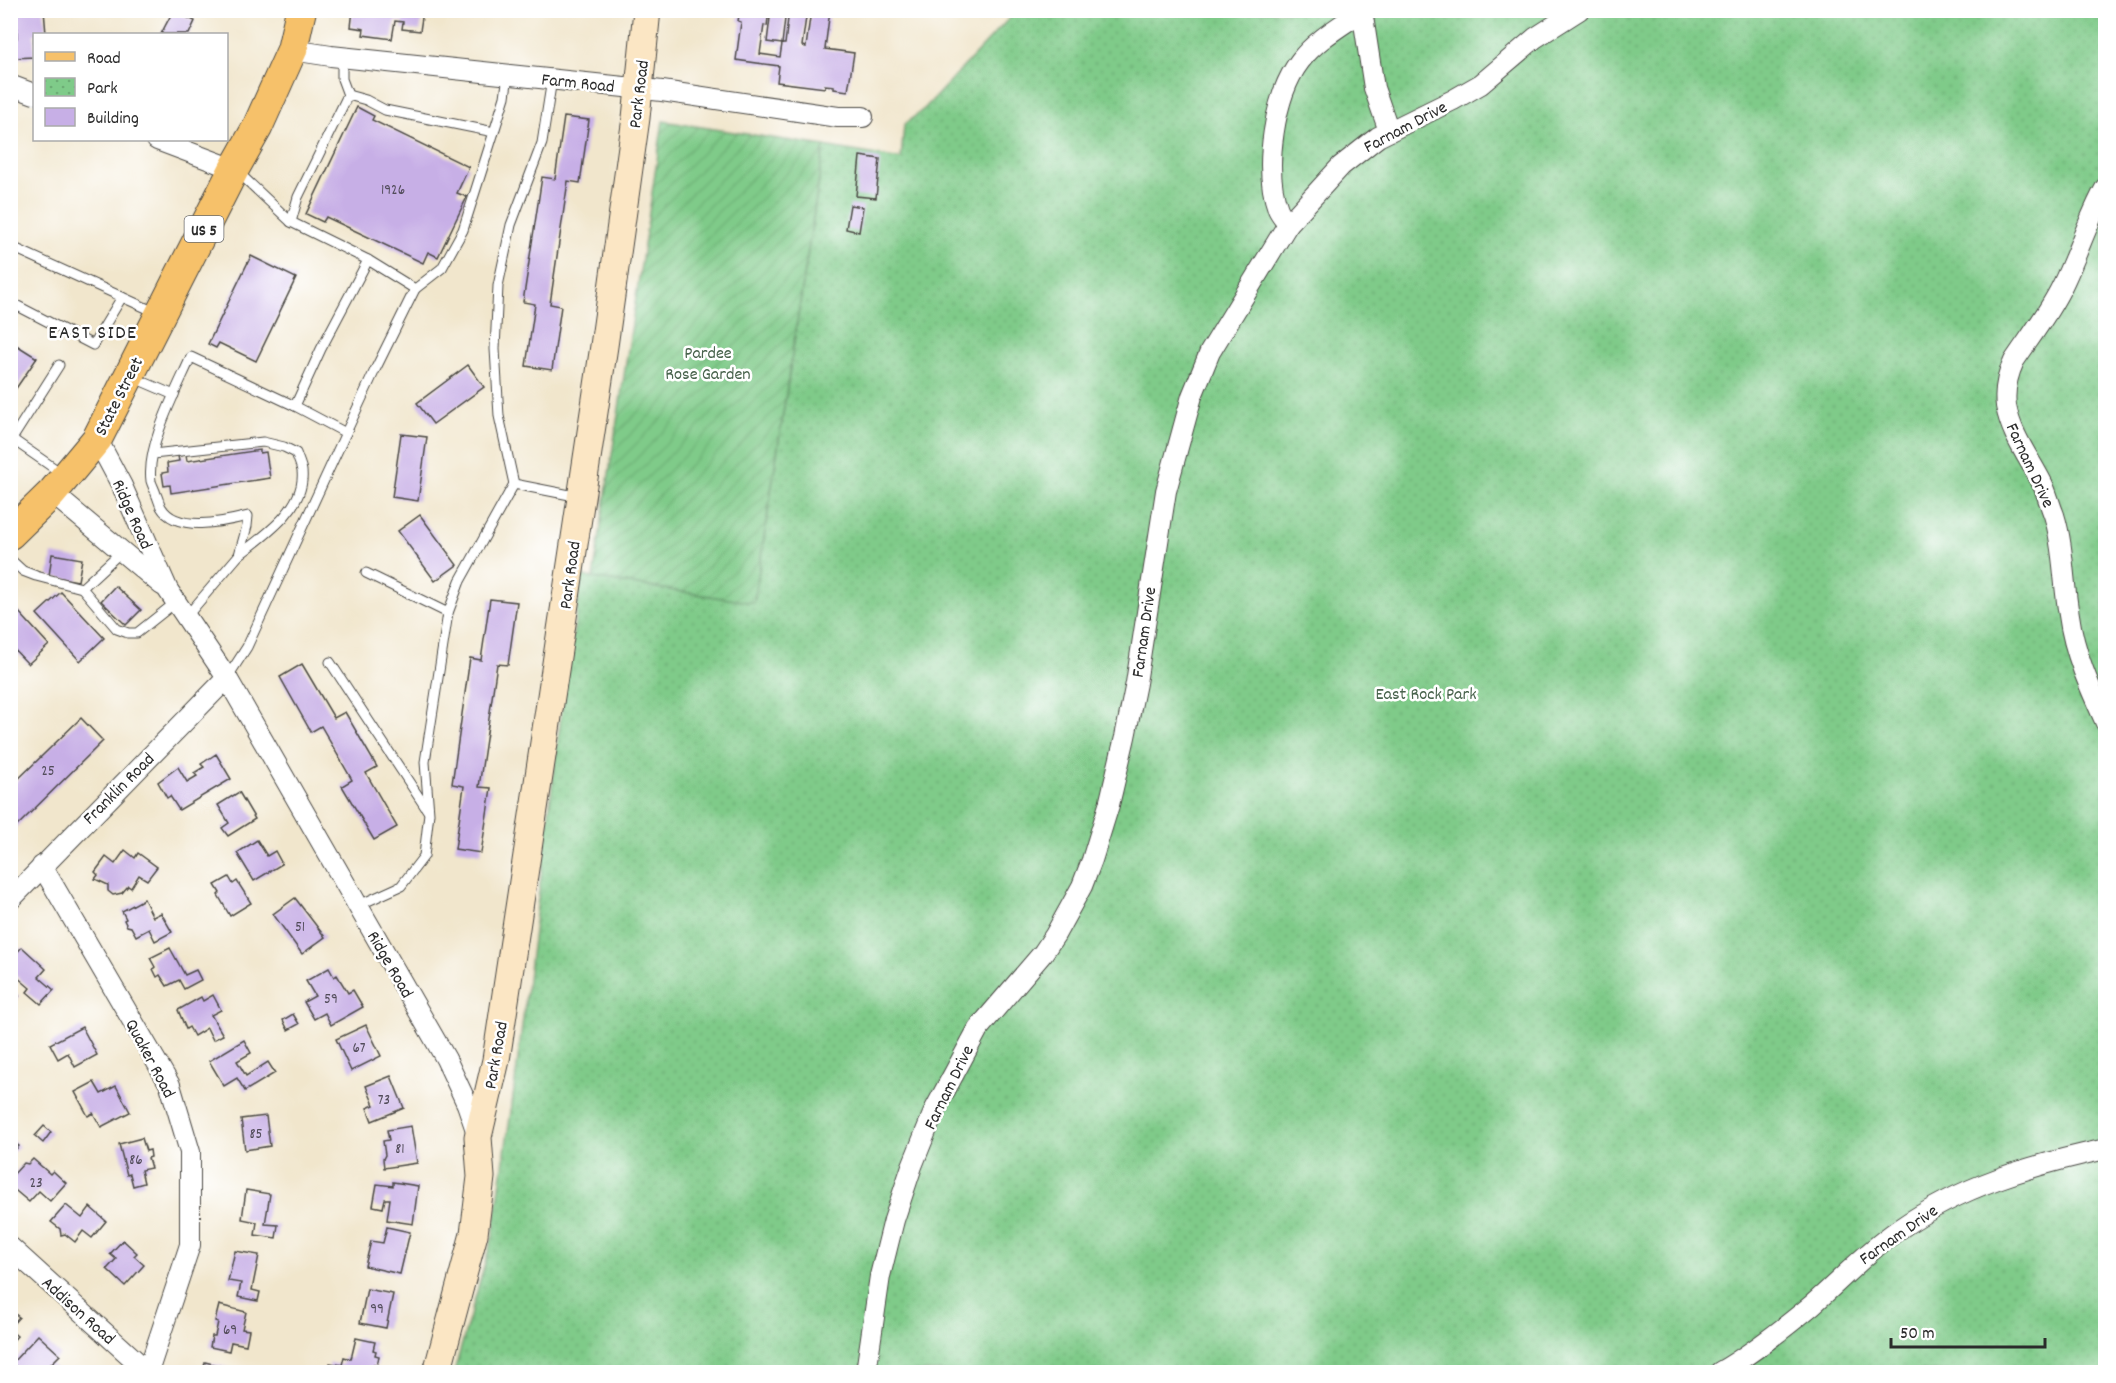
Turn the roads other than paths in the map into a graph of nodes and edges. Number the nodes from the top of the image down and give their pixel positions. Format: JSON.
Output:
{"nodes":[{"id":1,"x":301,"y":10,"type":"edge"},
{"id":2,"x":647,"y":10,"type":"edge"},
{"id":3,"x":1579,"y":10,"type":"edge"},
{"id":4,"x":1362,"y":11,"type":"edge"},
{"id":5,"x":292,"y":50,"type":"junction"},
{"id":6,"x":342,"y":57,"type":"junction"},
{"id":7,"x":508,"y":75,"type":"junction"},
{"id":8,"x":552,"y":79,"type":"junction"},
{"id":9,"x":10,"y":85,"type":"edge"},
{"id":10,"x":639,"y":88,"type":"junction"},
{"id":11,"x":33,"y":94,"type":"edge"},
{"id":12,"x":348,"y":95,"type":"junction"},
{"id":13,"x":863,"y":117,"type":"dead end"},
{"id":14,"x":1389,"y":131,"type":"junction"},
{"id":15,"x":494,"y":132,"type":"junction"},
{"id":16,"x":160,"y":141,"type":"edge"},
{"id":17,"x":234,"y":169,"type":"junction"},
{"id":18,"x":2106,"y":188,"type":"edge"},
{"id":19,"x":291,"y":222,"type":"junction"},
{"id":20,"x":1288,"y":224,"type":"junction"},
{"id":21,"x":10,"y":246,"type":"edge"},
{"id":22,"x":368,"y":260,"type":"junction"},
{"id":23,"x":415,"y":289,"type":"junction"},
{"id":24,"x":122,"y":297,"type":"junction"},
{"id":25,"x":10,"y":302,"type":"edge"},
{"id":26,"x":160,"y":315,"type":"junction"},
{"id":27,"x":59,"y":365,"type":"dead end"},
{"id":28,"x":129,"y":376,"type":"junction"},
{"id":29,"x":174,"y":396,"type":"junction"},
{"id":30,"x":295,"y":406,"type":"junction"},
{"id":31,"x":346,"y":432,"type":"junction"},
{"id":32,"x":97,"y":440,"type":"junction"},
{"id":33,"x":153,"y":454,"type":"junction"},
{"id":34,"x":59,"y":484,"type":"junction"},
{"id":35,"x":514,"y":484,"type":"junction"},
{"id":36,"x":580,"y":497,"type":"junction"},
{"id":37,"x":293,"y":504,"type":"junction"},
{"id":38,"x":309,"y":512,"type":"junction"},
{"id":39,"x":10,"y":534,"type":"edge"},
{"id":40,"x":122,"y":551,"type":"junction"},
{"id":41,"x":239,"y":555,"type":"junction"},
{"id":42,"x":10,"y":559,"type":"edge"},
{"id":43,"x":366,"y":573,"type":"dead end"},
{"id":44,"x":82,"y":588,"type":"junction"},
{"id":45,"x":177,"y":603,"type":"junction"},
{"id":46,"x":448,"y":613,"type":"junction"},
{"id":47,"x":330,"y":662,"type":"dead end"},
{"id":48,"x":227,"y":678,"type":"junction"},
{"id":49,"x":2106,"y":723,"type":"edge"},
{"id":50,"x":429,"y":813,"type":"junction"},
{"id":51,"x":42,"y":866,"type":"junction"},
{"id":52,"x":10,"y":900,"type":"edge"},
{"id":53,"x":357,"y":906,"type":"junction"},
{"id":54,"x":478,"y":1137,"type":"junction"},
{"id":55,"x":2106,"y":1149,"type":"edge"},
{"id":56,"x":10,"y":1247,"type":"edge"},
{"id":57,"x":148,"y":1372,"type":"edge"},
{"id":58,"x":437,"y":1372,"type":"edge"},
{"id":59,"x":866,"y":1372,"type":"edge"},
{"id":60,"x":1720,"y":1372,"type":"edge"}],
"edges":[{"from":1,"to":5,"type":"main road","name":"State Street","number":"US 5"},
{"from":2,"to":10,"type":"main road","name":"Park Road"},
{"from":3,"to":14,"type":"street","name":"Farnam Drive"},
{"from":4,"to":14,"type":"street"},
{"from":4,"to":20,"type":"street"},
{"from":5,"to":6,"type":"street","name":"Farm Road"},
{"from":5,"to":17,"type":"main road","name":"State Street","number":"US 5"},
{"from":6,"to":7,"type":"street","name":"Farm Road"},
{"from":6,"to":12,"type":"lane"},
{"from":7,"to":8,"type":"street","name":"Farm Road"},
{"from":7,"to":15,"type":"lane"},
{"from":8,"to":10,"type":"street","name":"Farm Road"},
{"from":8,"to":35,"type":"lane"},
{"from":9,"to":11,"type":"street"},
{"from":10,"to":13,"type":"street","name":"Farm Road"},
{"from":10,"to":36,"type":"main road","name":"Park Road"},
{"from":12,"to":15,"type":"lane"},
{"from":12,"to":19,"type":"lane"},
{"from":14,"to":20,"type":"street","name":"Farnam Drive"},
{"from":15,"to":23,"type":"lane"},
{"from":16,"to":17,"type":"street"},
{"from":17,"to":19,"type":"lane"},
{"from":17,"to":26,"type":"main road","name":"State Street","number":"US 5"},
{"from":18,"to":49,"type":"street","name":"Farnam Drive"},
{"from":19,"to":22,"type":"lane"},
{"from":20,"to":59,"type":"street","name":"Farnam Drive"},
{"from":21,"to":24,"type":"lane"},
{"from":22,"to":23,"type":"lane"},
{"from":22,"to":30,"type":"lane"},
{"from":23,"to":31,"type":"lane"},
{"from":24,"to":25,"type":"lane"},
{"from":24,"to":26,"type":"lane"},
{"from":26,"to":28,"type":"main road","name":"State Street","number":"US 5"},
{"from":27,"to":34,"type":"lane"},
{"from":28,"to":29,"type":"lane"},
{"from":28,"to":32,"type":"main road","name":"State Street","number":"US 5"},
{"from":29,"to":30,"type":"lane"},
{"from":29,"to":33,"type":"lane"},
{"from":30,"to":31,"type":"lane"},
{"from":31,"to":38,"type":"lane"},
{"from":32,"to":34,"type":"main road","name":"State Street","number":"US 5"},
{"from":32,"to":45,"type":"street","name":"Ridge Road"},
{"from":33,"to":37,"type":"lane"},
{"from":33,"to":41,"type":"lane"},
{"from":34,"to":39,"type":"main road","name":"State Street","number":"US 5"},
{"from":34,"to":40,"type":"street","name":"Ridge Road"},
{"from":35,"to":36,"type":"lane"},
{"from":35,"to":46,"type":"lane"},
{"from":36,"to":54,"type":"main road","name":"Park Road"},
{"from":37,"to":38,"type":"lane"},
{"from":37,"to":41,"type":"lane"},
{"from":38,"to":48,"type":"lane"},
{"from":40,"to":44,"type":"lane"},
{"from":40,"to":45,"type":"street","name":"Ridge Road"},
{"from":41,"to":45,"type":"lane"},
{"from":42,"to":44,"type":"lane"},
{"from":43,"to":46,"type":"lane"},
{"from":44,"to":45,"type":"lane"},
{"from":45,"to":48,"type":"street","name":"Ridge Road"},
{"from":46,"to":50,"type":"lane"},
{"from":47,"to":50,"type":"lane"},
{"from":48,"to":51,"type":"street","name":"Franklin Road"},
{"from":48,"to":53,"type":"street","name":"Ridge Road"},
{"from":50,"to":53,"type":"lane"},
{"from":51,"to":52,"type":"street","name":"Franklin Road"},
{"from":51,"to":57,"type":"street","name":"Quaker Road"},
{"from":53,"to":54,"type":"street","name":"Ridge Road"},
{"from":54,"to":58,"type":"main road","name":"Ridge Road"},
{"from":55,"to":60,"type":"street","name":"Farnam Drive"},
{"from":56,"to":57,"type":"street","name":"Addison Road"}]}
